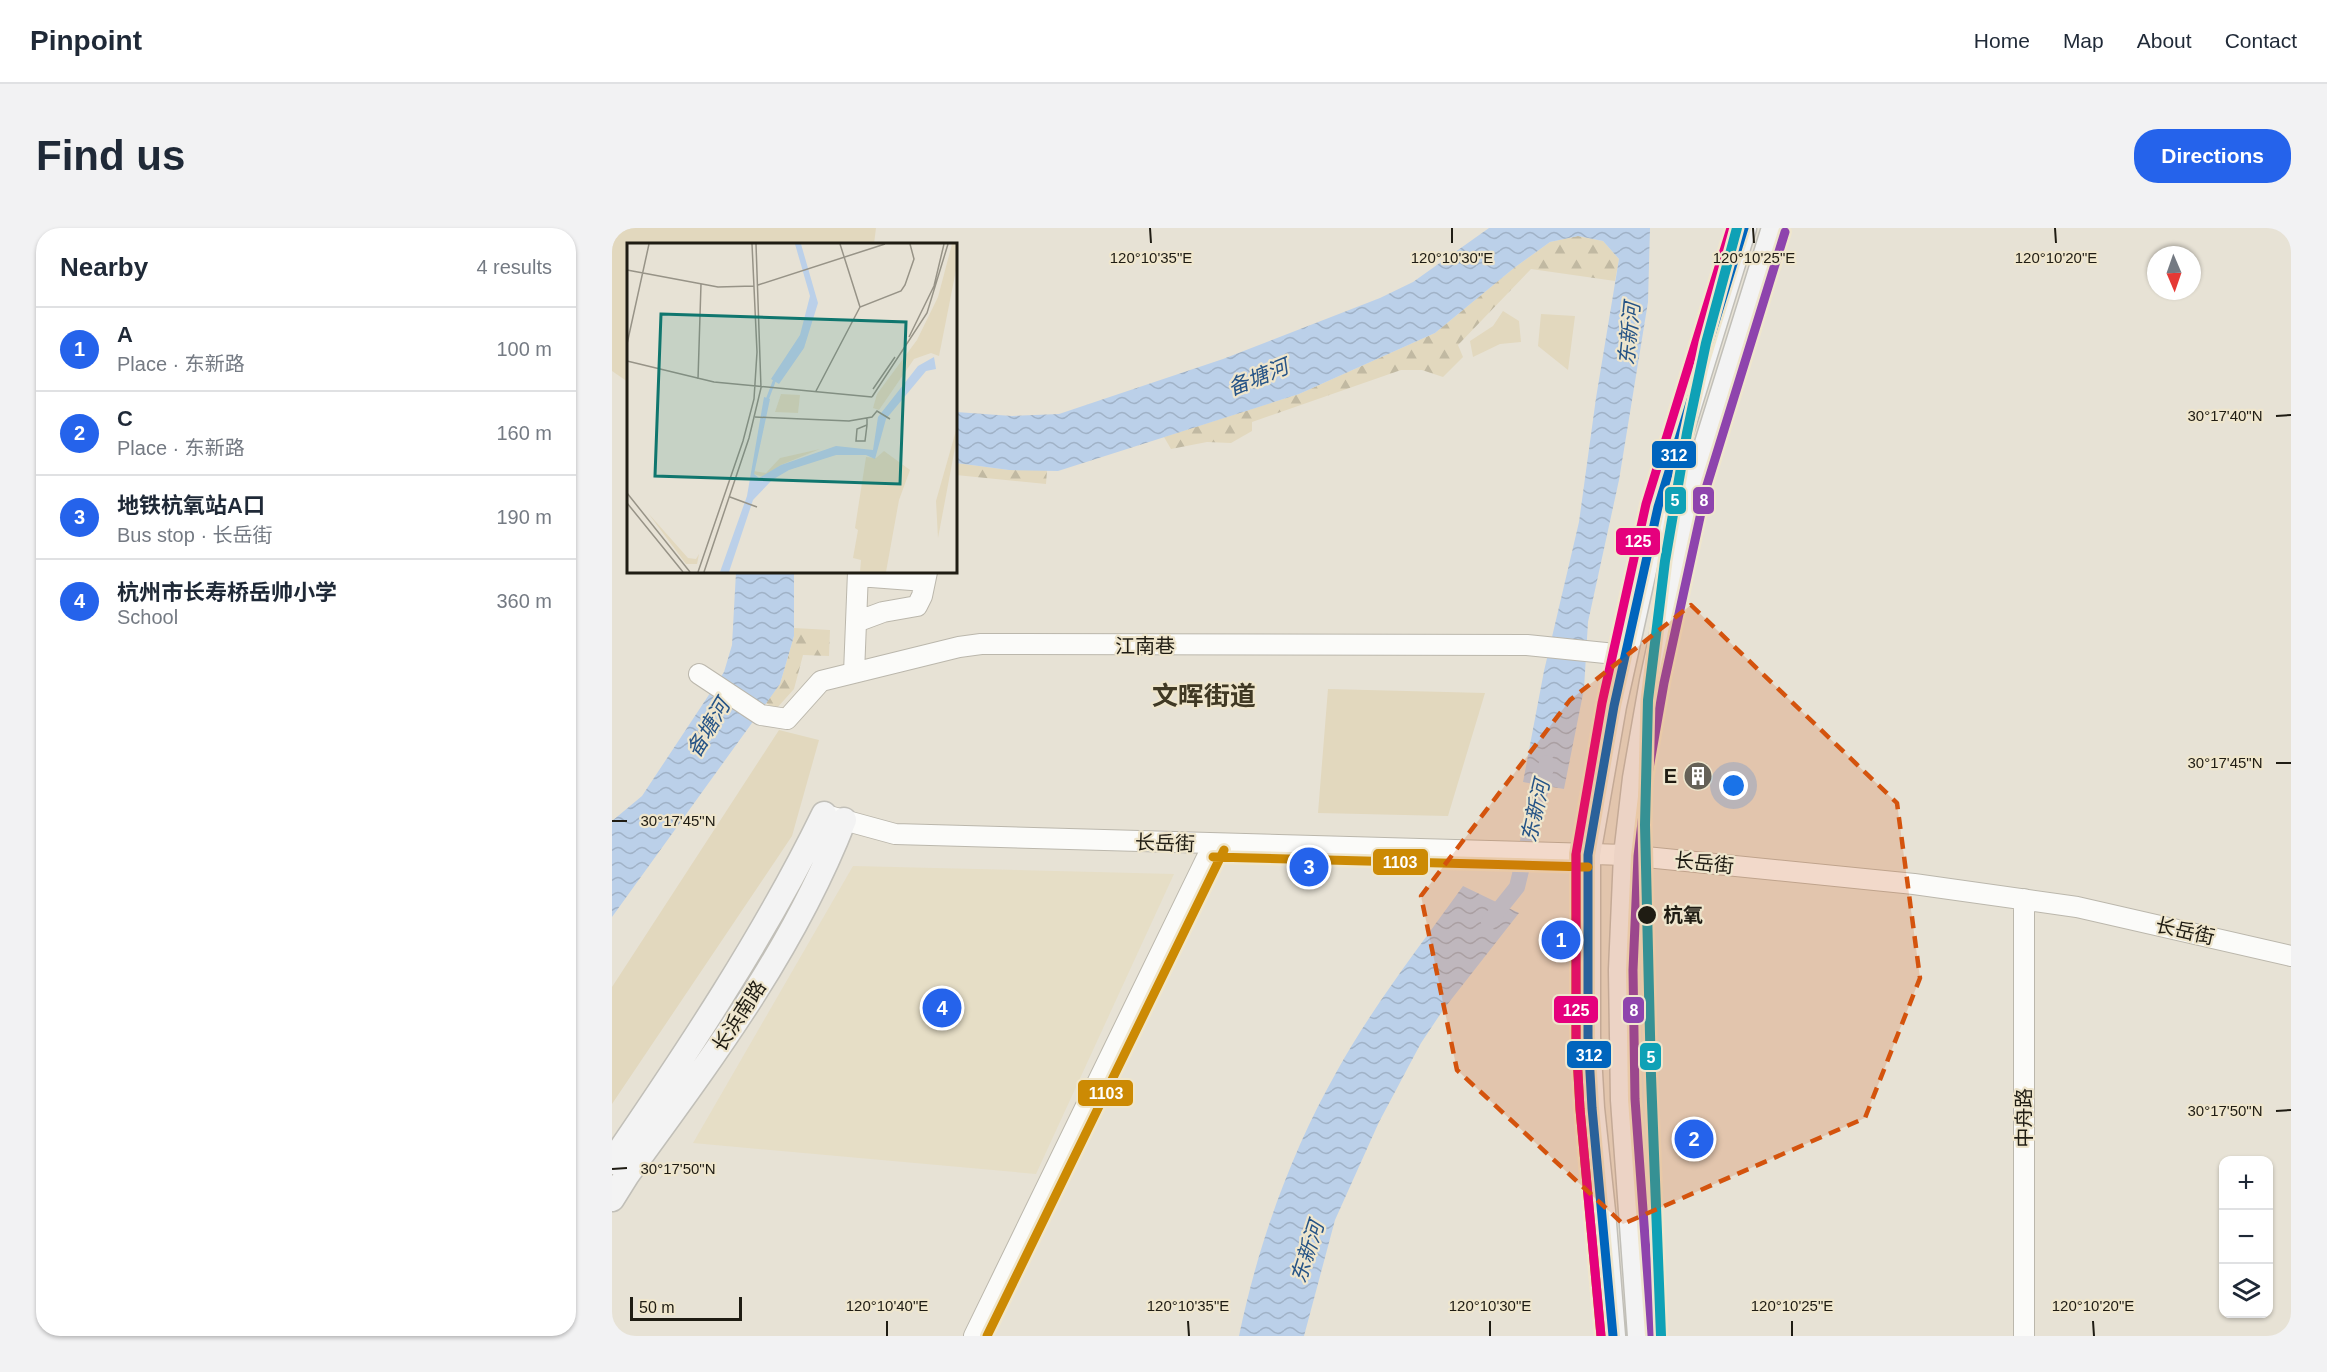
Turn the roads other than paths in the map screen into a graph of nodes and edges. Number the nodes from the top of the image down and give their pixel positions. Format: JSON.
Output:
{"nodes":[{"id":1,"x":1744,"y":228,"type":"edge"},
{"id":2,"x":1774,"y":228,"type":"edge"},
{"id":3,"x":858,"y":574,"type":"edge"},
{"id":4,"x":926,"y":576,"type":"edge"},
{"id":5,"x":856,"y":622,"type":"junction"},
{"id":6,"x":1625,"y":655,"type":"junction"},
{"id":7,"x":854,"y":673,"type":"junction"},
{"id":8,"x":706,"y":678,"type":"dead end"},
{"id":9,"x":834,"y":817,"type":"junction"},
{"id":10,"x":1213,"y":844,"type":"junction"},
{"id":11,"x":1588,"y":855,"type":"junction"},
{"id":12,"x":1626,"y":855,"type":"junction"},
{"id":13,"x":2024,"y":899,"type":"junction"},
{"id":14,"x":2291,"y":956,"type":"edge"},
{"id":15,"x":612,"y":1162,"type":"edge"},
{"id":16,"x":612,"y":1199,"type":"edge"},
{"id":17,"x":974,"y":1336,"type":"edge"},
{"id":18,"x":1613,"y":1336,"type":"edge"},
{"id":19,"x":1640,"y":1336,"type":"edge"},
{"id":20,"x":2024,"y":1336,"type":"edge"}],
"edges":[{"from":1,"to":6,"type":"main road"},
{"from":2,"to":12,"type":"main road"},
{"from":3,"to":4,"type":"street"},
{"from":3,"to":5,"type":"street"},
{"from":4,"to":5,"type":"street"},
{"from":5,"to":7,"type":"street"},
{"from":6,"to":7,"type":"street","name":"江南巷"},
{"from":6,"to":11,"type":"main road"},
{"from":7,"to":8,"type":"street","name":"江南巷"},
{"from":9,"to":10,"type":"street","name":"长岳街"},
{"from":9,"to":15,"type":"main road","name":"长浜南路"},
{"from":9,"to":16,"type":"main road","name":"长浜南路"},
{"from":10,"to":11,"type":"street","name":"长岳街"},
{"from":10,"to":17,"type":"street"},
{"from":11,"to":12,"type":"street","name":"长岳街"},
{"from":11,"to":18,"type":"main road"},
{"from":12,"to":13,"type":"street","name":"长岳街"},
{"from":12,"to":19,"type":"main road"},
{"from":13,"to":14,"type":"street","name":"长岳街"},
{"from":13,"to":20,"type":"street","name":"中舟路"}]}
